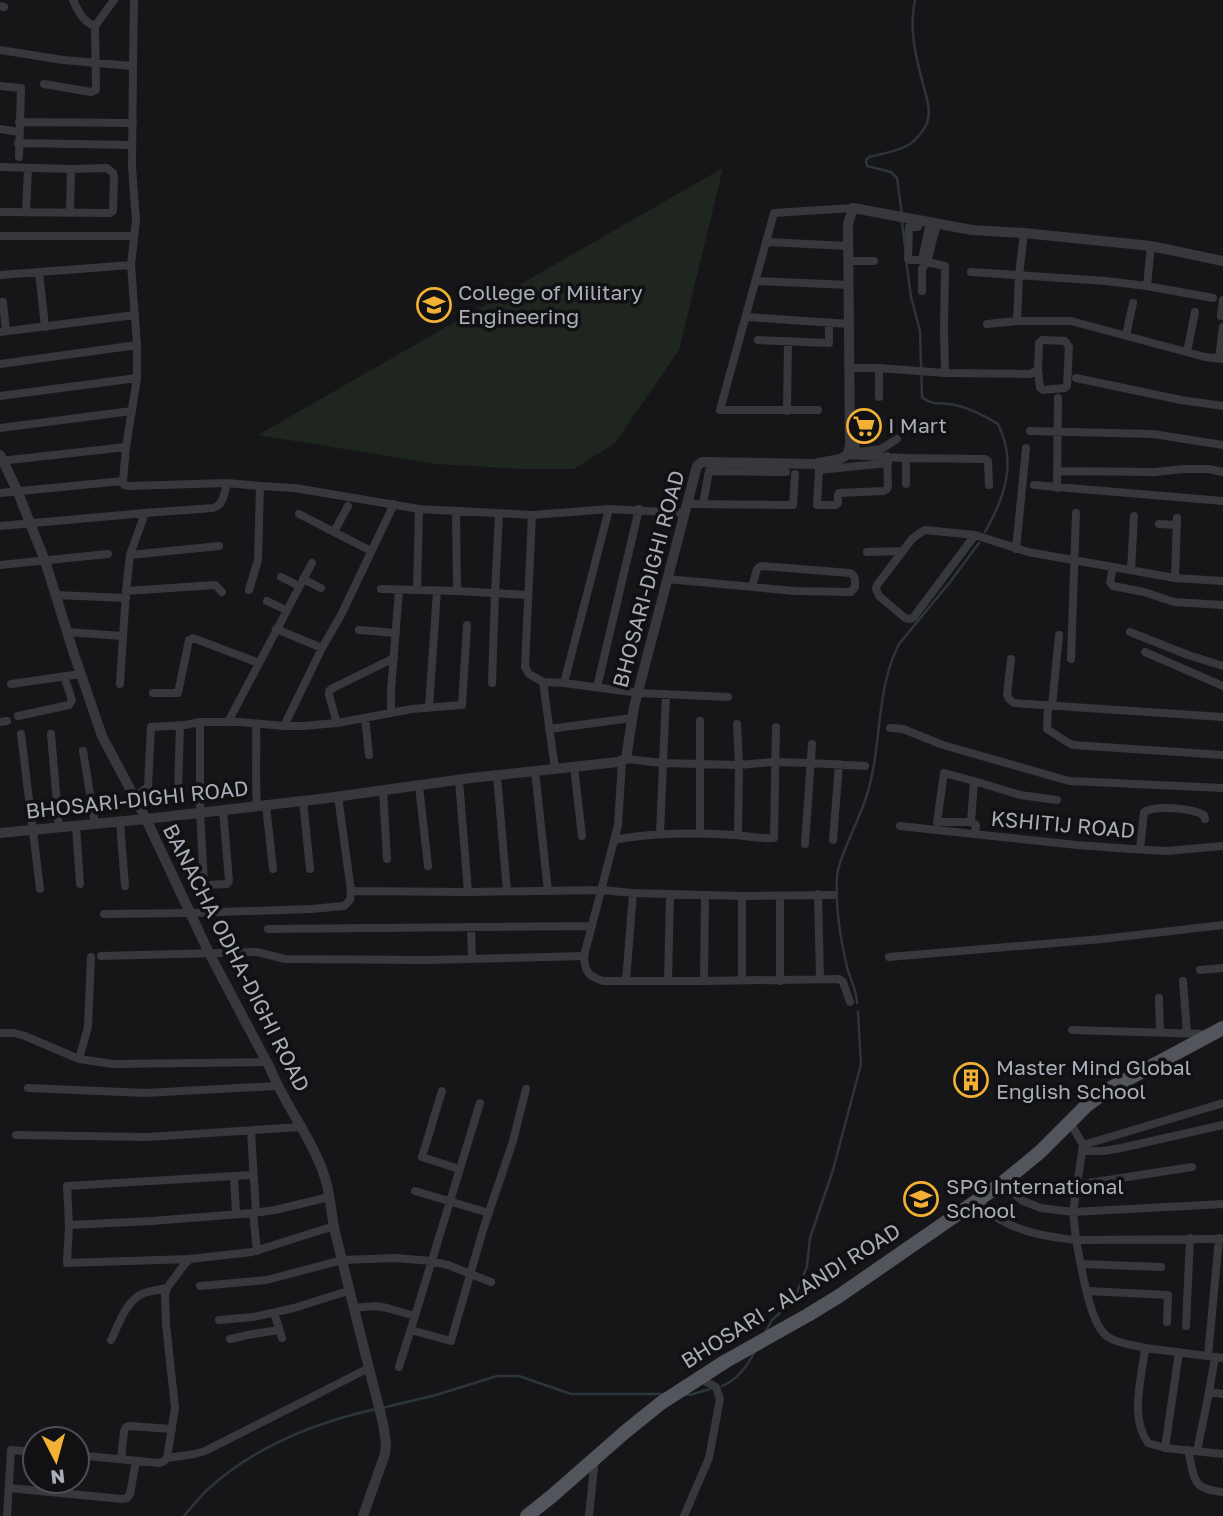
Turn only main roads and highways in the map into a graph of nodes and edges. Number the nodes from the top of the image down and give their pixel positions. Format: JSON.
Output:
{"nodes":[{"id":1,"x":1217,"y":1031,"type":"edge"},
{"id":2,"x":527,"y":1516,"type":"edge"}],
"edges":[{"from":1,"to":2,"type":"main road","name":"BHOSARI - ALANDI ROAD"}]}
